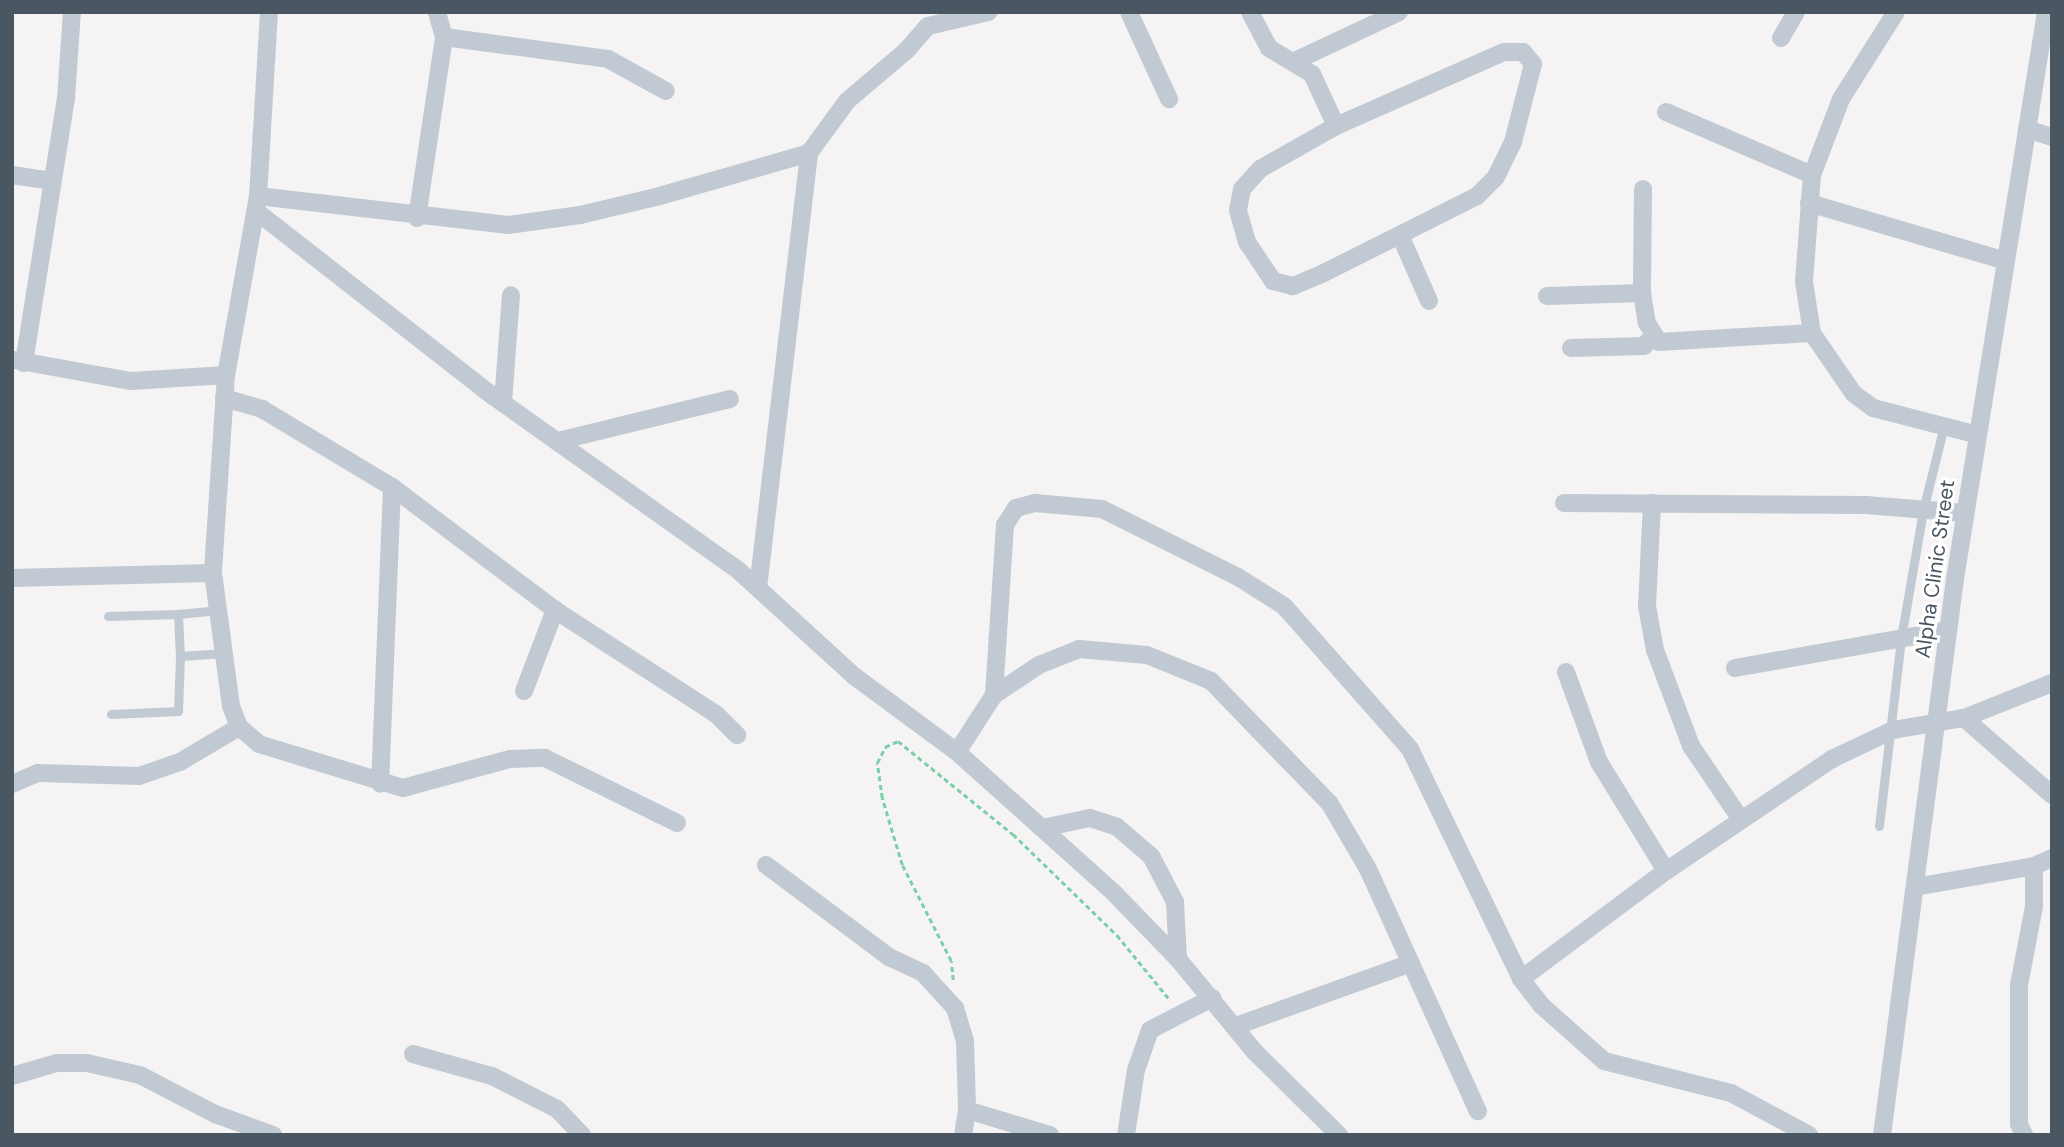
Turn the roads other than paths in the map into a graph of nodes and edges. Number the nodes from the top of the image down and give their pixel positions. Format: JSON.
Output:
{"nodes":[{"id":1,"x":72,"y":12,"type":"edge"},
{"id":2,"x":269,"y":12,"type":"edge"},
{"id":3,"x":438,"y":12,"type":"edge"},
{"id":4,"x":988,"y":12,"type":"edge"},
{"id":5,"x":1129,"y":12,"type":"edge"},
{"id":6,"x":1250,"y":12,"type":"edge"},
{"id":7,"x":1399,"y":12,"type":"edge"},
{"id":8,"x":1796,"y":12,"type":"edge"},
{"id":9,"x":1896,"y":12,"type":"edge"},
{"id":10,"x":2046,"y":12,"type":"edge"},
{"id":11,"x":444,"y":37,"type":"junction"},
{"id":12,"x":1781,"y":38,"type":"dead end"},
{"id":13,"x":1295,"y":61,"type":"junction"},
{"id":14,"x":666,"y":91,"type":"dead end"},
{"id":15,"x":1169,"y":99,"type":"dead end"},
{"id":16,"x":1666,"y":112,"type":"dead end"},
{"id":17,"x":1336,"y":126,"type":"junction"},
{"id":18,"x":2027,"y":129,"type":"junction"},
{"id":19,"x":2052,"y":136,"type":"edge"},
{"id":20,"x":809,"y":153,"type":"junction"},
{"id":21,"x":12,"y":175,"type":"edge"},
{"id":22,"x":1812,"y":176,"type":"junction"},
{"id":23,"x":52,"y":181,"type":"junction"},
{"id":24,"x":1643,"y":188,"type":"dead end"},
{"id":25,"x":257,"y":203,"type":"junction"},
{"id":26,"x":1809,"y":203,"type":"junction"},
{"id":27,"x":417,"y":218,"type":"junction"},
{"id":28,"x":1400,"y":234,"type":"junction"},
{"id":29,"x":2006,"y":261,"type":"junction"},
{"id":30,"x":1642,"y":293,"type":"junction"},
{"id":31,"x":511,"y":295,"type":"dead end"},
{"id":32,"x":1547,"y":296,"type":"dead end"},
{"id":33,"x":1429,"y":301,"type":"dead end"},
{"id":34,"x":1812,"y":333,"type":"junction"},
{"id":35,"x":1653,"y":336,"type":"junction"},
{"id":36,"x":1571,"y":348,"type":"dead end"},
{"id":37,"x":18,"y":361,"type":"edge"},
{"id":38,"x":226,"y":375,"type":"junction"},
{"id":39,"x":224,"y":398,"type":"junction"},
{"id":40,"x":730,"y":399,"type":"dead end"},
{"id":41,"x":503,"y":403,"type":"junction"},
{"id":42,"x":1944,"y":426,"type":"junction"},
{"id":43,"x":1978,"y":435,"type":"junction"},
{"id":44,"x":558,"y":441,"type":"junction"},
{"id":45,"x":393,"y":487,"type":"junction"},
{"id":46,"x":1563,"y":503,"type":"dead end"},
{"id":47,"x":1652,"y":503,"type":"junction"},
{"id":48,"x":1923,"y":510,"type":"junction"},
{"id":49,"x":1965,"y":513,"type":"junction"},
{"id":50,"x":214,"y":573,"type":"junction"},
{"id":51,"x":12,"y":578,"type":"edge"},
{"id":52,"x":758,"y":588,"type":"junction"},
{"id":53,"x":221,"y":610,"type":"junction"},
{"id":54,"x":555,"y":610,"type":"junction"},
{"id":55,"x":178,"y":614,"type":"junction"},
{"id":56,"x":108,"y":616,"type":"dead end"},
{"id":57,"x":1948,"y":630,"type":"junction"},
{"id":58,"x":1901,"y":638,"type":"junction"},
{"id":59,"x":226,"y":653,"type":"junction"},
{"id":60,"x":180,"y":656,"type":"junction"},
{"id":61,"x":1735,"y":668,"type":"dead end"},
{"id":62,"x":1566,"y":672,"type":"dead end"},
{"id":63,"x":2052,"y":683,"type":"edge"},
{"id":64,"x":524,"y":691,"type":"dead end"},
{"id":65,"x":994,"y":695,"type":"junction"},
{"id":66,"x":111,"y":714,"type":"dead end"},
{"id":67,"x":1964,"y":718,"type":"junction"},
{"id":68,"x":1936,"y":720,"type":"junction"},
{"id":69,"x":239,"y":727,"type":"junction"},
{"id":70,"x":1893,"y":730,"type":"junction"},
{"id":71,"x":737,"y":735,"type":"dead end"},
{"id":72,"x":957,"y":751,"type":"junction"},
{"id":73,"x":12,"y":784,"type":"edge"},
{"id":74,"x":380,"y":784,"type":"junction"},
{"id":75,"x":2052,"y":794,"type":"edge"},
{"id":76,"x":1740,"y":818,"type":"junction"},
{"id":77,"x":677,"y":823,"type":"dead end"},
{"id":78,"x":1879,"y":826,"type":"dead end"},
{"id":79,"x":1042,"y":828,"type":"junction"},
{"id":80,"x":2052,"y":858,"type":"edge"},
{"id":81,"x":766,"y":864,"type":"dead end"},
{"id":82,"x":2034,"y":866,"type":"junction"},
{"id":83,"x":1666,"y":871,"type":"junction"},
{"id":84,"x":1915,"y":887,"type":"junction"},
{"id":85,"x":1178,"y":959,"type":"junction"},
{"id":86,"x":1411,"y":963,"type":"junction"},
{"id":87,"x":1521,"y":979,"type":"junction"},
{"id":88,"x":1212,"y":998,"type":"junction"},
{"id":89,"x":1236,"y":1026,"type":"junction"},
{"id":90,"x":413,"y":1054,"type":"dead end"},
{"id":91,"x":12,"y":1076,"type":"edge"},
{"id":92,"x":967,"y":1110,"type":"junction"},
{"id":93,"x":1478,"y":1111,"type":"dead end"},
{"id":94,"x":273,"y":1135,"type":"edge"},
{"id":95,"x":582,"y":1135,"type":"edge"},
{"id":96,"x":963,"y":1135,"type":"edge"},
{"id":97,"x":1050,"y":1135,"type":"edge"},
{"id":98,"x":1126,"y":1135,"type":"edge"},
{"id":99,"x":1339,"y":1135,"type":"edge"},
{"id":100,"x":1809,"y":1135,"type":"edge"},
{"id":101,"x":1882,"y":1135,"type":"edge"},
{"id":102,"x":2024,"y":1135,"type":"edge"}],
"edges":[{"from":1,"to":23,"type":"street"},
{"from":2,"to":25,"type":"street"},
{"from":3,"to":11,"type":"street"},
{"from":4,"to":20,"type":"street"},
{"from":5,"to":15,"type":"street"},
{"from":6,"to":13,"type":"street"},
{"from":7,"to":13,"type":"street"},
{"from":8,"to":12,"type":"street"},
{"from":9,"to":22,"type":"street"},
{"from":10,"to":18,"type":"street","name":"Alpha Clinic Street"},
{"from":11,"to":14,"type":"street"},
{"from":11,"to":27,"type":"street"},
{"from":13,"to":17,"type":"street"},
{"from":16,"to":22,"type":"street"},
{"from":17,"to":28,"type":"street"},
{"from":17,"to":28,"type":"street"},
{"from":18,"to":19,"type":"street"},
{"from":18,"to":29,"type":"street","name":"Alpha Clinic Street"},
{"from":20,"to":27,"type":"street"},
{"from":20,"to":52,"type":"street"},
{"from":21,"to":23,"type":"street"},
{"from":22,"to":26,"type":"street"},
{"from":23,"to":37,"type":"street"},
{"from":24,"to":30,"type":"street"},
{"from":25,"to":27,"type":"street"},
{"from":25,"to":38,"type":"street"},
{"from":25,"to":41,"type":"street"},
{"from":26,"to":29,"type":"street"},
{"from":26,"to":34,"type":"street"},
{"from":28,"to":33,"type":"street"},
{"from":29,"to":43,"type":"street","name":"Alpha Clinic Street"},
{"from":30,"to":32,"type":"street"},
{"from":30,"to":35,"type":"street"},
{"from":31,"to":41,"type":"street"},
{"from":34,"to":35,"type":"street"},
{"from":34,"to":42,"type":"street"},
{"from":35,"to":36,"type":"street"},
{"from":37,"to":38,"type":"street"},
{"from":38,"to":39,"type":"street"},
{"from":39,"to":45,"type":"street"},
{"from":39,"to":50,"type":"street"},
{"from":40,"to":44,"type":"street"},
{"from":41,"to":44,"type":"street"},
{"from":42,"to":43,"type":"street"},
{"from":42,"to":48,"type":"lane"},
{"from":43,"to":49,"type":"street","name":"Alpha Clinic Street"},
{"from":44,"to":52,"type":"street"},
{"from":45,"to":54,"type":"street"},
{"from":45,"to":74,"type":"street"},
{"from":46,"to":47,"type":"street"},
{"from":47,"to":48,"type":"street"},
{"from":47,"to":76,"type":"street"},
{"from":48,"to":49,"type":"street"},
{"from":48,"to":58,"type":"lane"},
{"from":49,"to":57,"type":"street","name":"Alpha Clinic Street"},
{"from":50,"to":51,"type":"street"},
{"from":50,"to":53,"type":"street"},
{"from":52,"to":72,"type":"street"},
{"from":53,"to":55,"type":"lane"},
{"from":53,"to":59,"type":"street"},
{"from":54,"to":64,"type":"street"},
{"from":54,"to":71,"type":"street"},
{"from":55,"to":56,"type":"lane"},
{"from":55,"to":60,"type":"lane"},
{"from":57,"to":58,"type":"street"},
{"from":57,"to":68,"type":"street","name":"Alpha Clinic Street"},
{"from":58,"to":61,"type":"street"},
{"from":58,"to":70,"type":"lane"},
{"from":59,"to":60,"type":"lane"},
{"from":59,"to":69,"type":"street"},
{"from":60,"to":66,"type":"lane"},
{"from":62,"to":83,"type":"street"},
{"from":63,"to":67,"type":"street"},
{"from":65,"to":72,"type":"street"},
{"from":65,"to":86,"type":"street"},
{"from":65,"to":87,"type":"street"},
{"from":67,"to":68,"type":"street"},
{"from":67,"to":75,"type":"street"},
{"from":68,"to":70,"type":"street"},
{"from":68,"to":84,"type":"street","name":"Alpha Clinic Street"},
{"from":69,"to":73,"type":"street"},
{"from":69,"to":74,"type":"street"},
{"from":70,"to":76,"type":"street"},
{"from":70,"to":78,"type":"lane"},
{"from":72,"to":79,"type":"street"},
{"from":74,"to":77,"type":"street"},
{"from":76,"to":83,"type":"street"},
{"from":79,"to":85,"type":"street"},
{"from":79,"to":85,"type":"street"},
{"from":80,"to":82,"type":"street"},
{"from":81,"to":92,"type":"street"},
{"from":82,"to":84,"type":"street"},
{"from":82,"to":102,"type":"street"},
{"from":83,"to":87,"type":"street"},
{"from":84,"to":101,"type":"street","name":"Alpha Clinic Street"},
{"from":85,"to":88,"type":"street"},
{"from":86,"to":89,"type":"street"},
{"from":86,"to":93,"type":"street"},
{"from":87,"to":100,"type":"street"},
{"from":88,"to":89,"type":"street"},
{"from":88,"to":98,"type":"street"},
{"from":89,"to":99,"type":"street"},
{"from":90,"to":95,"type":"street"},
{"from":91,"to":94,"type":"street"},
{"from":92,"to":96,"type":"street"},
{"from":92,"to":97,"type":"street"}]}
